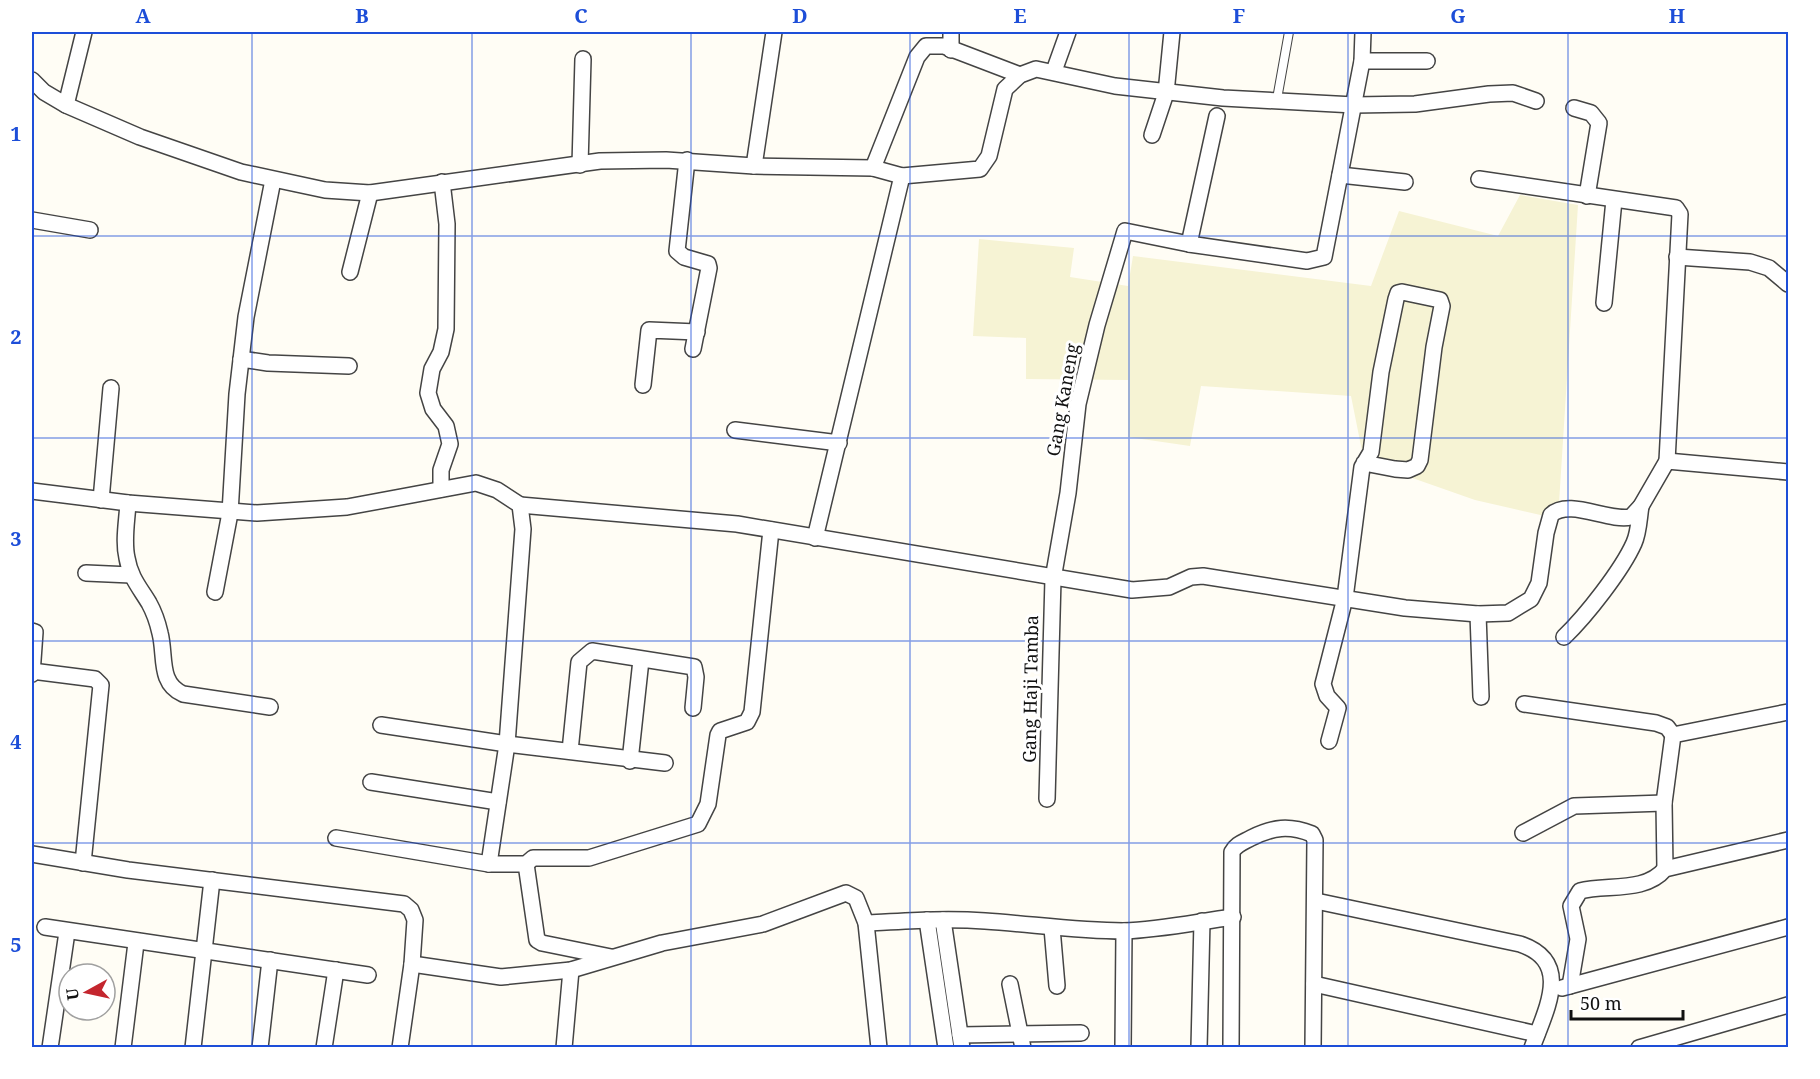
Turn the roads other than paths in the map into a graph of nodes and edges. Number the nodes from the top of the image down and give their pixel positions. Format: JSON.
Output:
{"nodes":[{"id":1,"x":84,"y":32,"type":"edge"},
{"id":2,"x":774,"y":32,"type":"edge"},
{"id":3,"x":951,"y":32,"type":"edge"},
{"id":4,"x":1068,"y":32,"type":"edge"},
{"id":5,"x":1172,"y":32,"type":"edge"},
{"id":6,"x":1289,"y":32,"type":"edge"},
{"id":7,"x":1363,"y":32,"type":"edge"},
{"id":8,"x":951,"y":50,"type":"junction"},
{"id":9,"x":583,"y":59,"type":"dead end"},
{"id":10,"x":1362,"y":61,"type":"junction"},
{"id":11,"x":1427,"y":61,"type":"dead end"},
{"id":12,"x":1054,"y":71,"type":"junction"},
{"id":13,"x":1020,"y":75,"type":"junction"},
{"id":14,"x":32,"y":80,"type":"edge"},
{"id":15,"x":1166,"y":93,"type":"junction"},
{"id":16,"x":1277,"y":99,"type":"junction"},
{"id":17,"x":1536,"y":101,"type":"dead end"},
{"id":18,"x":66,"y":105,"type":"junction"},
{"id":19,"x":1354,"y":105,"type":"junction"},
{"id":20,"x":1574,"y":108,"type":"dead end"},
{"id":21,"x":1217,"y":116,"type":"dead end"},
{"id":22,"x":1152,"y":135,"type":"dead end"},
{"id":23,"x":687,"y":160,"type":"junction"},
{"id":24,"x":580,"y":165,"type":"junction"},
{"id":25,"x":754,"y":166,"type":"junction"},
{"id":26,"x":873,"y":168,"type":"junction"},
{"id":27,"x":1341,"y":175,"type":"junction"},
{"id":28,"x":902,"y":176,"type":"junction"},
{"id":29,"x":1479,"y":179,"type":"dead end"},
{"id":30,"x":273,"y":180,"type":"junction"},
{"id":31,"x":442,"y":182,"type":"junction"},
{"id":32,"x":1405,"y":182,"type":"dead end"},
{"id":33,"x":370,"y":193,"type":"junction"},
{"id":34,"x":1587,"y":196,"type":"junction"},
{"id":35,"x":1614,"y":200,"type":"junction"},
{"id":36,"x":32,"y":220,"type":"edge"},
{"id":37,"x":90,"y":230,"type":"dead end"},
{"id":38,"x":1189,"y":244,"type":"junction"},
{"id":39,"x":1677,"y":257,"type":"junction"},
{"id":40,"x":350,"y":272,"type":"dead end"},
{"id":41,"x":1788,"y":284,"type":"edge"},
{"id":42,"x":1604,"y":303,"type":"dead end"},
{"id":43,"x":697,"y":332,"type":"junction"},
{"id":44,"x":693,"y":349,"type":"dead end"},
{"id":45,"x":241,"y":360,"type":"junction"},
{"id":46,"x":349,"y":366,"type":"dead end"},
{"id":47,"x":643,"y":385,"type":"dead end"},
{"id":48,"x":111,"y":388,"type":"dead end"},
{"id":49,"x":735,"y":430,"type":"dead end"},
{"id":50,"x":839,"y":443,"type":"junction"},
{"id":51,"x":1667,"y":461,"type":"junction"},
{"id":52,"x":1364,"y":463,"type":"junction"},
{"id":53,"x":1788,"y":472,"type":"edge"},
{"id":54,"x":441,"y":489,"type":"junction"},
{"id":55,"x":32,"y":491,"type":"edge"},
{"id":56,"x":101,"y":500,"type":"junction"},
{"id":57,"x":128,"y":503,"type":"junction"},
{"id":58,"x":520,"y":505,"type":"junction"},
{"id":59,"x":1641,"y":506,"type":"junction"},
{"id":60,"x":230,"y":513,"type":"junction"},
{"id":61,"x":771,"y":530,"type":"junction"},
{"id":62,"x":814,"y":538,"type":"junction"},
{"id":63,"x":86,"y":573,"type":"dead end"},
{"id":64,"x":131,"y":575,"type":"junction"},
{"id":65,"x":1053,"y":579,"type":"junction"},
{"id":66,"x":215,"y":592,"type":"dead end"},
{"id":67,"x":1345,"y":598,"type":"junction"},
{"id":68,"x":1478,"y":614,"type":"junction"},
{"id":69,"x":32,"y":632,"type":"edge"},
{"id":70,"x":1564,"y":637,"type":"dead end"},
{"id":71,"x":641,"y":660,"type":"junction"},
{"id":72,"x":32,"y":673,"type":"edge"},
{"id":73,"x":1481,"y":697,"type":"dead end"},
{"id":74,"x":1524,"y":704,"type":"dead end"},
{"id":75,"x":270,"y":707,"type":"dead end"},
{"id":76,"x":693,"y":708,"type":"dead end"},
{"id":77,"x":1788,"y":712,"type":"edge"},
{"id":78,"x":381,"y":725,"type":"dead end"},
{"id":79,"x":1673,"y":735,"type":"junction"},
{"id":80,"x":1329,"y":741,"type":"dead end"},
{"id":81,"x":507,"y":744,"type":"junction"},
{"id":82,"x":570,"y":751,"type":"junction"},
{"id":83,"x":630,"y":760,"type":"junction"},
{"id":84,"x":665,"y":763,"type":"dead end"},
{"id":85,"x":371,"y":782,"type":"dead end"},
{"id":86,"x":1047,"y":799,"type":"dead end"},
{"id":87,"x":498,"y":802,"type":"junction"},
{"id":88,"x":1664,"y":803,"type":"junction"},
{"id":89,"x":1523,"y":833,"type":"dead end"},
{"id":90,"x":336,"y":838,"type":"dead end"},
{"id":91,"x":1788,"y":840,"type":"edge"},
{"id":92,"x":32,"y":854,"type":"edge"},
{"id":93,"x":83,"y":863,"type":"junction"},
{"id":94,"x":489,"y":864,"type":"junction"},
{"id":95,"x":526,"y":864,"type":"junction"},
{"id":96,"x":1665,"y":869,"type":"junction"},
{"id":97,"x":212,"y":880,"type":"junction"},
{"id":98,"x":1316,"y":901,"type":"junction"},
{"id":99,"x":862,"y":910,"type":"junction"},
{"id":100,"x":1233,"y":917,"type":"junction"},
{"id":101,"x":927,"y":920,"type":"junction"},
{"id":102,"x":943,"y":920,"type":"junction"},
{"id":103,"x":1202,"y":921,"type":"junction"},
{"id":104,"x":45,"y":927,"type":"dead end"},
{"id":105,"x":1788,"y":927,"type":"edge"},
{"id":106,"x":1052,"y":928,"type":"junction"},
{"id":107,"x":1124,"y":931,"type":"junction"},
{"id":108,"x":68,"y":932,"type":"junction"},
{"id":109,"x":136,"y":943,"type":"junction"},
{"id":110,"x":205,"y":949,"type":"junction"},
{"id":111,"x":616,"y":958,"type":"junction"},
{"id":112,"x":270,"y":960,"type":"junction"},
{"id":113,"x":412,"y":964,"type":"junction"},
{"id":114,"x":336,"y":970,"type":"junction"},
{"id":115,"x":571,"y":970,"type":"junction"},
{"id":116,"x":368,"y":975,"type":"dead end"},
{"id":117,"x":1010,"y":984,"type":"dead end"},
{"id":118,"x":1314,"y":984,"type":"junction"},
{"id":119,"x":1057,"y":986,"type":"dead end"},
{"id":120,"x":1570,"y":986,"type":"junction"},
{"id":121,"x":1552,"y":990,"type":"junction"},
{"id":122,"x":1788,"y":1005,"type":"edge"},
{"id":123,"x":1081,"y":1033,"type":"dead end"},
{"id":124,"x":1022,"y":1040,"type":"edge"},
{"id":125,"x":961,"y":1041,"type":"edge"},
{"id":126,"x":1534,"y":1041,"type":"edge"},
{"id":127,"x":50,"y":1047,"type":"edge"},
{"id":128,"x":123,"y":1047,"type":"edge"},
{"id":129,"x":193,"y":1047,"type":"edge"},
{"id":130,"x":260,"y":1047,"type":"edge"},
{"id":131,"x":324,"y":1047,"type":"edge"},
{"id":132,"x":400,"y":1047,"type":"edge"},
{"id":133,"x":564,"y":1047,"type":"edge"},
{"id":134,"x":879,"y":1047,"type":"edge"},
{"id":135,"x":946,"y":1047,"type":"edge"},
{"id":136,"x":1123,"y":1047,"type":"edge"},
{"id":137,"x":1199,"y":1047,"type":"edge"},
{"id":138,"x":1231,"y":1047,"type":"edge"},
{"id":139,"x":1313,"y":1047,"type":"edge"},
{"id":140,"x":1639,"y":1047,"type":"edge"}],
"edges":[{"from":1,"to":18,"type":"street"},
{"from":2,"to":25,"type":"street"},
{"from":3,"to":8,"type":"street"},
{"from":4,"to":12,"type":"street"},
{"from":5,"to":15,"type":"street"},
{"from":6,"to":16,"type":"lane"},
{"from":7,"to":10,"type":"street"},
{"from":8,"to":13,"type":"street"},
{"from":8,"to":26,"type":"street"},
{"from":9,"to":24,"type":"street"},
{"from":10,"to":11,"type":"street"},
{"from":10,"to":19,"type":"street"},
{"from":12,"to":13,"type":"street"},
{"from":12,"to":15,"type":"street"},
{"from":13,"to":28,"type":"street"},
{"from":14,"to":18,"type":"street"},
{"from":15,"to":16,"type":"street"},
{"from":15,"to":22,"type":"street"},
{"from":16,"to":19,"type":"street"},
{"from":17,"to":19,"type":"street"},
{"from":18,"to":30,"type":"street"},
{"from":19,"to":27,"type":"street"},
{"from":20,"to":34,"type":"street"},
{"from":21,"to":38,"type":"street"},
{"from":23,"to":24,"type":"street"},
{"from":23,"to":25,"type":"street"},
{"from":23,"to":43,"type":"street"},
{"from":24,"to":31,"type":"street"},
{"from":25,"to":26,"type":"street"},
{"from":26,"to":28,"type":"street"},
{"from":27,"to":32,"type":"street"},
{"from":27,"to":38,"type":"street"},
{"from":28,"to":50,"type":"street"},
{"from":29,"to":34,"type":"street"},
{"from":30,"to":33,"type":"street"},
{"from":30,"to":45,"type":"street"},
{"from":31,"to":33,"type":"street"},
{"from":31,"to":54,"type":"street"},
{"from":33,"to":40,"type":"street"},
{"from":34,"to":35,"type":"street"},
{"from":35,"to":39,"type":"street"},
{"from":35,"to":42,"type":"street"},
{"from":36,"to":37,"type":"street"},
{"from":38,"to":65,"type":"street","name":"Gang Kaneng"},
{"from":39,"to":41,"type":"street"},
{"from":39,"to":51,"type":"street"},
{"from":43,"to":44,"type":"street"},
{"from":43,"to":47,"type":"street"},
{"from":45,"to":46,"type":"street"},
{"from":45,"to":60,"type":"street"},
{"from":48,"to":56,"type":"street"},
{"from":49,"to":50,"type":"street"},
{"from":50,"to":62,"type":"street"},
{"from":51,"to":53,"type":"street"},
{"from":51,"to":59,"type":"street"},
{"from":52,"to":52,"type":"street"},
{"from":52,"to":67,"type":"street"},
{"from":54,"to":58,"type":"street"},
{"from":54,"to":60,"type":"street"},
{"from":55,"to":56,"type":"street"},
{"from":56,"to":57,"type":"street"},
{"from":57,"to":60,"type":"street"},
{"from":57,"to":64,"type":"street"},
{"from":58,"to":61,"type":"street"},
{"from":58,"to":81,"type":"street"},
{"from":59,"to":68,"type":"street"},
{"from":59,"to":70,"type":"street"},
{"from":60,"to":66,"type":"street"},
{"from":61,"to":62,"type":"street"},
{"from":61,"to":95,"type":"street"},
{"from":62,"to":65,"type":"street"},
{"from":63,"to":64,"type":"street"},
{"from":64,"to":75,"type":"street"},
{"from":65,"to":67,"type":"street"},
{"from":65,"to":86,"type":"street","name":"Gang Haji Tamba"},
{"from":67,"to":68,"type":"street"},
{"from":67,"to":80,"type":"street"},
{"from":68,"to":73,"type":"street"},
{"from":69,"to":72,"type":"street"},
{"from":71,"to":76,"type":"street"},
{"from":71,"to":82,"type":"street"},
{"from":71,"to":83,"type":"street"},
{"from":72,"to":93,"type":"street"},
{"from":74,"to":79,"type":"street"},
{"from":77,"to":79,"type":"street"},
{"from":78,"to":81,"type":"street"},
{"from":79,"to":88,"type":"street"},
{"from":81,"to":82,"type":"street"},
{"from":81,"to":87,"type":"street"},
{"from":82,"to":83,"type":"street"},
{"from":83,"to":84,"type":"street"},
{"from":85,"to":87,"type":"street"},
{"from":87,"to":94,"type":"street"},
{"from":88,"to":89,"type":"street"},
{"from":88,"to":96,"type":"street"},
{"from":90,"to":94,"type":"street"},
{"from":91,"to":96,"type":"street"},
{"from":92,"to":93,"type":"street"},
{"from":93,"to":97,"type":"street"},
{"from":94,"to":95,"type":"street"},
{"from":95,"to":111,"type":"street"},
{"from":96,"to":120,"type":"street"},
{"from":97,"to":110,"type":"street"},
{"from":97,"to":113,"type":"street"},
{"from":98,"to":100,"type":"street"},
{"from":98,"to":118,"type":"street"},
{"from":98,"to":121,"type":"street"},
{"from":99,"to":101,"type":"street"},
{"from":99,"to":111,"type":"street"},
{"from":99,"to":134,"type":"street"},
{"from":100,"to":103,"type":"street"},
{"from":100,"to":138,"type":"street"},
{"from":101,"to":102,"type":"street"},
{"from":101,"to":135,"type":"street"},
{"from":102,"to":106,"type":"street"},
{"from":102,"to":125,"type":"street"},
{"from":103,"to":107,"type":"street"},
{"from":103,"to":137,"type":"street"},
{"from":104,"to":108,"type":"street"},
{"from":105,"to":120,"type":"street"},
{"from":106,"to":107,"type":"street"},
{"from":106,"to":119,"type":"street"},
{"from":107,"to":136,"type":"street"},
{"from":108,"to":109,"type":"street"},
{"from":108,"to":127,"type":"street"},
{"from":109,"to":110,"type":"street"},
{"from":109,"to":128,"type":"street"},
{"from":110,"to":112,"type":"street"},
{"from":110,"to":129,"type":"street"},
{"from":111,"to":115,"type":"street"},
{"from":112,"to":114,"type":"street"},
{"from":112,"to":130,"type":"street"},
{"from":113,"to":115,"type":"street"},
{"from":113,"to":132,"type":"street"},
{"from":114,"to":116,"type":"street"},
{"from":114,"to":131,"type":"street"},
{"from":115,"to":133,"type":"street"},
{"from":117,"to":124,"type":"street"},
{"from":118,"to":126,"type":"street"},
{"from":118,"to":139,"type":"street"},
{"from":120,"to":121,"type":"street"},
{"from":121,"to":126,"type":"street"},
{"from":122,"to":140,"type":"street"},
{"from":123,"to":124,"type":"street"},
{"from":124,"to":125,"type":"street"}]}
